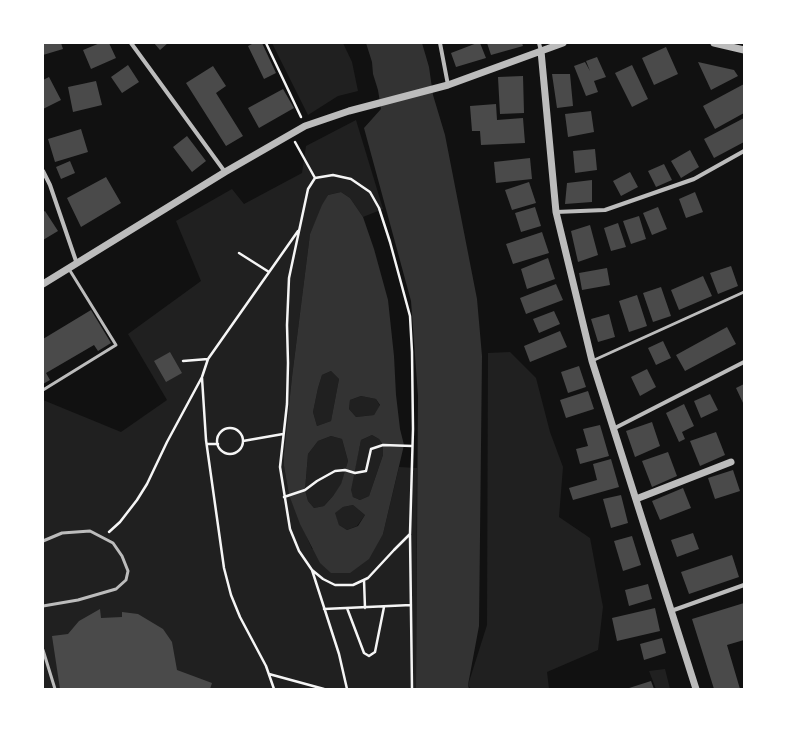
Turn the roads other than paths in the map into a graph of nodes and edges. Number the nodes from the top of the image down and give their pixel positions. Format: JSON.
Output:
{"nodes":[{"id":1,"x":131,"y":43,"type":"edge"},
{"id":2,"x":440,"y":43,"type":"edge"},
{"id":3,"x":539,"y":43,"type":"edge"},
{"id":4,"x":563,"y":43,"type":"edge"},
{"id":5,"x":714,"y":43,"type":"edge"},
{"id":6,"x":744,"y":50,"type":"edge"},
{"id":7,"x":541,"y":51,"type":"junction"},
{"id":8,"x":448,"y":85,"type":"junction"},
{"id":9,"x":744,"y":151,"type":"edge"},
{"id":10,"x":43,"y":171,"type":"edge"},
{"id":11,"x":225,"y":172,"type":"junction"},
{"id":12,"x":556,"y":212,"type":"junction"},
{"id":13,"x":77,"y":264,"type":"junction"},
{"id":14,"x":69,"y":269,"type":"junction"},
{"id":15,"x":43,"y":284,"type":"edge"},
{"id":16,"x":744,"y":292,"type":"edge"},
{"id":17,"x":592,"y":361,"type":"junction"},
{"id":18,"x":744,"y":362,"type":"edge"},
{"id":19,"x":43,"y":390,"type":"edge"},
{"id":20,"x":613,"y":429,"type":"junction"},
{"id":21,"x":731,"y":462,"type":"dead end"},
{"id":22,"x":636,"y":500,"type":"junction"},
{"id":23,"x":43,"y":541,"type":"edge"},
{"id":24,"x":744,"y":585,"type":"edge"},
{"id":25,"x":43,"y":606,"type":"edge"},
{"id":26,"x":671,"y":611,"type":"junction"},
{"id":27,"x":43,"y":650,"type":"edge"},
{"id":28,"x":55,"y":689,"type":"edge"},
{"id":29,"x":696,"y":689,"type":"edge"}],
"edges":[{"from":1,"to":11,"type":"street"},
{"from":2,"to":8,"type":"street"},
{"from":3,"to":7,"type":"street"},
{"from":4,"to":7,"type":"street"},
{"from":5,"to":6,"type":"street"},
{"from":7,"to":8,"type":"street"},
{"from":7,"to":12,"type":"street"},
{"from":8,"to":11,"type":"street"},
{"from":9,"to":12,"type":"street"},
{"from":10,"to":13,"type":"street"},
{"from":11,"to":13,"type":"street"},
{"from":12,"to":17,"type":"street"},
{"from":13,"to":14,"type":"street"},
{"from":14,"to":15,"type":"street"},
{"from":14,"to":19,"type":"lane"},
{"from":16,"to":17,"type":"lane"},
{"from":17,"to":20,"type":"street"},
{"from":18,"to":20,"type":"street"},
{"from":20,"to":22,"type":"street"},
{"from":21,"to":22,"type":"street"},
{"from":22,"to":26,"type":"street"},
{"from":23,"to":25,"type":"lane"},
{"from":24,"to":26,"type":"street"},
{"from":26,"to":29,"type":"street"},
{"from":27,"to":28,"type":"lane"}]}
